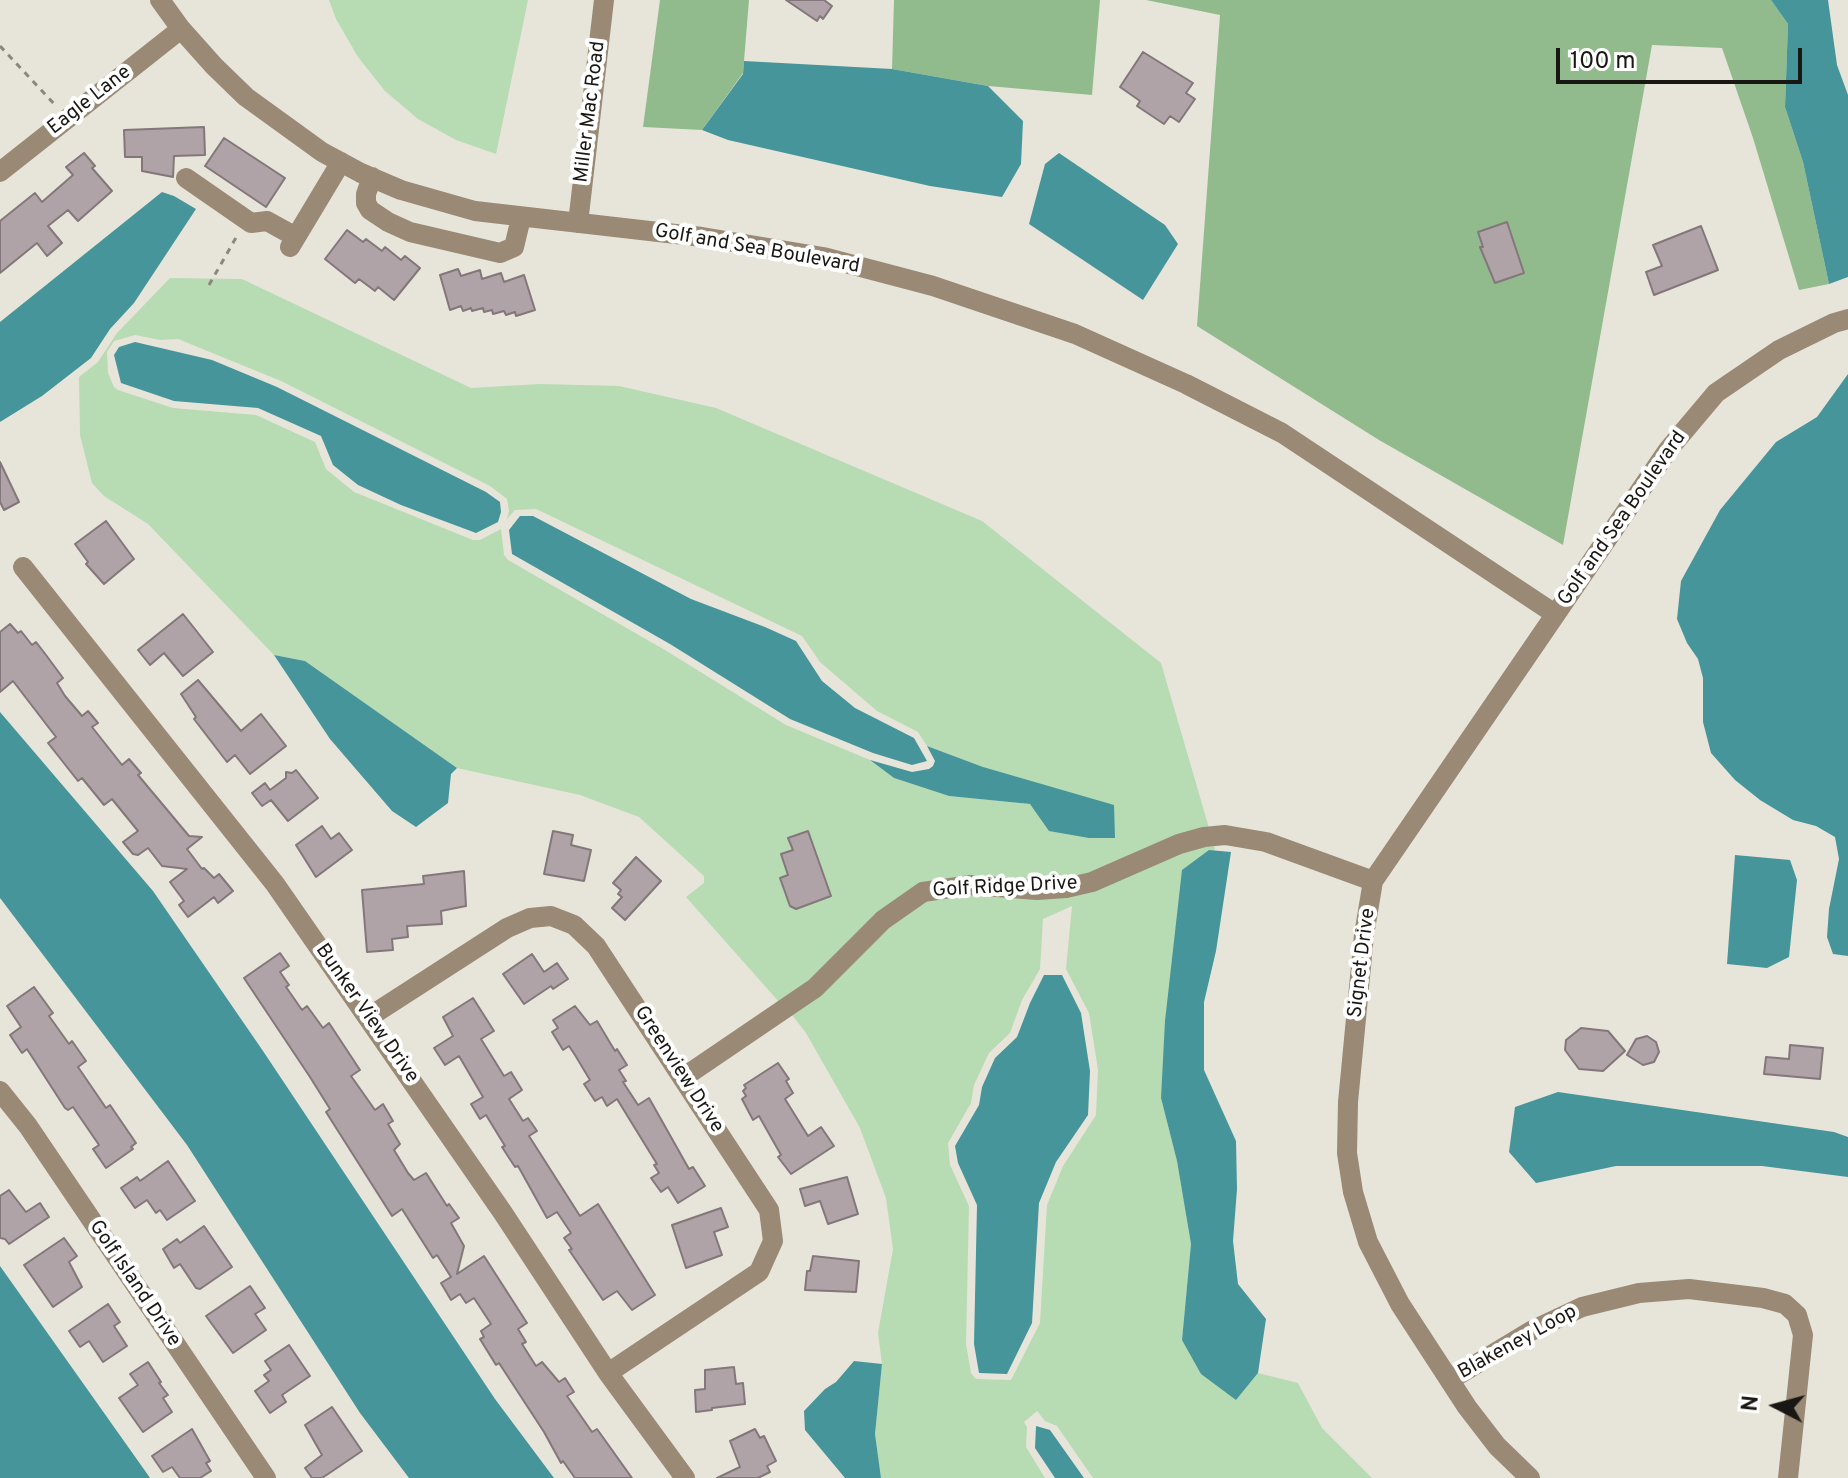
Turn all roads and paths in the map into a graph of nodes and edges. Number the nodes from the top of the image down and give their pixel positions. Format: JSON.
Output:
{"nodes":[{"id":1,"x":160,"y":0,"type":"edge"},
{"id":2,"x":604,"y":0,"type":"edge"},
{"id":3,"x":181,"y":29,"type":"junction"},
{"id":4,"x":0,"y":46,"type":"edge"},
{"id":5,"x":75,"y":112,"type":"junction"},
{"id":6,"x":341,"y":162,"type":"junction"},
{"id":7,"x":0,"y":172,"type":"edge"},
{"id":8,"x":372,"y":177,"type":"junction"},
{"id":9,"x":186,"y":178,"type":"dead end"},
{"id":10,"x":438,"y":202,"type":"junction"},
{"id":11,"x":521,"y":218,"type":"junction"},
{"id":12,"x":578,"y":223,"type":"junction"},
{"id":13,"x":237,"y":237,"type":"dead end"},
{"id":14,"x":430,"y":237,"type":"junction"},
{"id":15,"x":209,"y":285,"type":"dead end"},
{"id":16,"x":1848,"y":319,"type":"edge"},
{"id":17,"x":23,"y":567,"type":"dead end"},
{"id":18,"x":1555,"y":614,"type":"junction"},
{"id":19,"x":1373,"y":881,"type":"junction"},
{"id":20,"x":369,"y":1017,"type":"junction"},
{"id":21,"x":684,"y":1077,"type":"junction"},
{"id":22,"x":0,"y":1091,"type":"edge"},
{"id":23,"x":608,"y":1373,"type":"junction"},
{"id":24,"x":1450,"y":1380,"type":"junction"},
{"id":25,"x":266,"y":1478,"type":"edge"},
{"id":26,"x":685,"y":1478,"type":"edge"},
{"id":27,"x":1530,"y":1478,"type":"edge"},
{"id":28,"x":1788,"y":1478,"type":"edge"}],
"edges":[{"from":1,"to":3,"type":"street","name":"Golf and Sea Boulevard"},
{"from":2,"to":12,"type":"street","name":"Miller Mac Road"},
{"from":3,"to":5,"type":"street","name":"Eagle Lane"},
{"from":3,"to":6,"type":"street","name":"Golf and Sea Boulevard"},
{"from":4,"to":5,"type":"path"},
{"from":5,"to":7,"type":"street","name":"Eagle Lane"},
{"from":6,"to":8,"type":"street","name":"Golf and Sea Boulevard"},
{"from":6,"to":9,"type":"street"},
{"from":8,"to":10,"type":"street","name":"Golf and Sea Boulevard"},
{"from":8,"to":14,"type":"street"},
{"from":10,"to":11,"type":"street","name":"Golf and Sea Boulevard"},
{"from":10,"to":14,"type":"street"},
{"from":11,"to":12,"type":"street","name":"Golf and Sea Boulevard"},
{"from":11,"to":14,"type":"street"},
{"from":12,"to":18,"type":"street","name":"Golf and Sea Boulevard"},
{"from":13,"to":15,"type":"path"},
{"from":16,"to":18,"type":"street","name":"Golf and Sea Boulevard"},
{"from":17,"to":20,"type":"street","name":"Bunker View Drive"},
{"from":18,"to":19,"type":"street","name":"Signet Drive"},
{"from":19,"to":21,"type":"street","name":"Golf Ridge Drive"},
{"from":19,"to":24,"type":"street","name":"Signet Drive"},
{"from":20,"to":21,"type":"street","name":"Greenview Drive"},
{"from":20,"to":23,"type":"street","name":"Bunker View Drive"},
{"from":21,"to":23,"type":"street","name":"Greenview Drive"},
{"from":22,"to":25,"type":"street","name":"Golf Island Drive"},
{"from":23,"to":26,"type":"street","name":"Bunker View Drive"},
{"from":24,"to":27,"type":"street","name":"Signet Drive"},
{"from":24,"to":28,"type":"street","name":"Blakeney Loop"}]}
